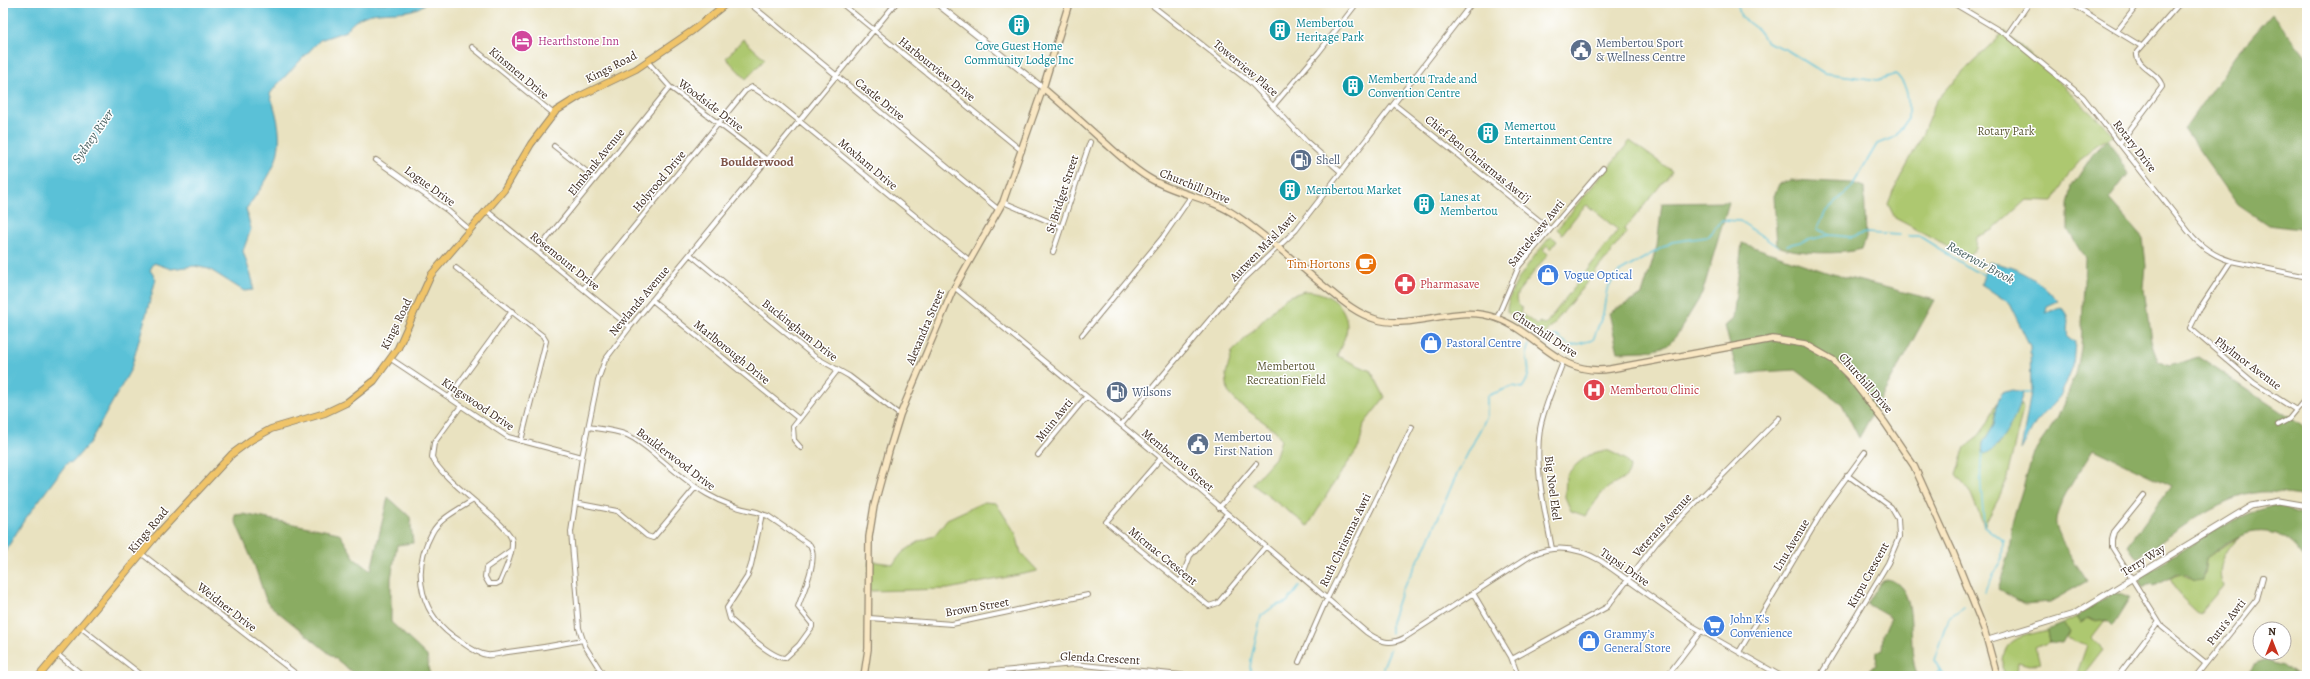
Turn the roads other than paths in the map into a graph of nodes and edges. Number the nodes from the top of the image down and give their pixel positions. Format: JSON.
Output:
{"nodes":[{"id":1,"x":727,"y":3,"type":"edge"},
{"id":2,"x":749,"y":3,"type":"edge"},
{"id":3,"x":841,"y":3,"type":"edge"},
{"id":4,"x":896,"y":3,"type":"edge"},
{"id":5,"x":936,"y":3,"type":"edge"},
{"id":6,"x":1069,"y":3,"type":"edge"},
{"id":7,"x":1149,"y":3,"type":"edge"},
{"id":8,"x":1357,"y":3,"type":"edge"},
{"id":9,"x":1472,"y":3,"type":"edge"},
{"id":10,"x":1953,"y":3,"type":"edge"},
{"id":11,"x":2029,"y":3,"type":"edge"},
{"id":12,"x":2070,"y":3,"type":"edge"},
{"id":13,"x":2138,"y":3,"type":"edge"},
{"id":14,"x":2180,"y":3,"type":"edge"},
{"id":15,"x":873,"y":30,"type":"junction"},
{"id":16,"x":2117,"y":31,"type":"junction"},
{"id":17,"x":2007,"y":35,"type":"junction"},
{"id":18,"x":2141,"y":46,"type":"junction"},
{"id":19,"x":472,"y":47,"type":"dead end"},
{"id":20,"x":647,"y":61,"type":"junction"},
{"id":21,"x":835,"y":76,"type":"junction"},
{"id":22,"x":670,"y":87,"type":"junction"},
{"id":23,"x":752,"y":88,"type":"joint"},
{"id":24,"x":1044,"y":88,"type":"junction"},
{"id":25,"x":1394,"y":104,"type":"junction"},
{"id":26,"x":1274,"y":105,"type":"junction"},
{"id":27,"x":554,"y":114,"type":"junction"},
{"id":28,"x":719,"y":122,"type":"junction"},
{"id":29,"x":800,"y":122,"type":"junction"},
{"id":30,"x":1090,"y":142,"type":"dead end"},
{"id":31,"x":2120,"y":143,"type":"junction"},
{"id":32,"x":554,"y":146,"type":"dead end"},
{"id":33,"x":1022,"y":150,"type":"junction"},
{"id":34,"x":376,"y":160,"type":"dead end"},
{"id":35,"x":767,"y":160,"type":"junction"},
{"id":36,"x":1603,"y":168,"type":"dead end"},
{"id":37,"x":1341,"y":172,"type":"junction"},
{"id":38,"x":595,"y":178,"type":"junction"},
{"id":39,"x":1192,"y":195,"type":"junction"},
{"id":40,"x":1003,"y":202,"type":"junction"},
{"id":41,"x":999,"y":210,"type":"junction"},
{"id":42,"x":487,"y":211,"type":"junction"},
{"id":43,"x":1062,"y":227,"type":"junction"},
{"id":44,"x":1550,"y":229,"type":"junction"},
{"id":45,"x":470,"y":230,"type":"junction"},
{"id":46,"x":1276,"y":248,"type":"junction"},
{"id":47,"x":537,"y":251,"type":"junction"},
{"id":48,"x":1053,"y":252,"type":"dead end"},
{"id":49,"x":691,"y":255,"type":"junction"},
{"id":50,"x":969,"y":260,"type":"junction"},
{"id":51,"x":2231,"y":261,"type":"junction"},
{"id":52,"x":456,"y":268,"type":"dead end"},
{"id":53,"x":2307,"y":277,"type":"edge"},
{"id":54,"x":954,"y":287,"type":"junction"},
{"id":55,"x":583,"y":289,"type":"junction"},
{"id":56,"x":652,"y":300,"type":"junction"},
{"id":57,"x":512,"y":311,"type":"junction"},
{"id":58,"x":1497,"y":318,"type":"junction"},
{"id":59,"x":630,"y":327,"type":"junction"},
{"id":60,"x":1082,"y":335,"type":"dead end"},
{"id":61,"x":392,"y":358,"type":"junction"},
{"id":62,"x":1564,"y":362,"type":"junction"},
{"id":63,"x":837,"y":371,"type":"junction"},
{"id":64,"x":449,"y":397,"type":"junction"},
{"id":65,"x":1086,"y":397,"type":"junction"},
{"id":66,"x":2307,"y":397,"type":"edge"},
{"id":67,"x":461,"y":406,"type":"junction"},
{"id":68,"x":2296,"y":410,"type":"junction"},
{"id":69,"x":900,"y":415,"type":"junction"},
{"id":70,"x":1779,"y":418,"type":"dead end"},
{"id":71,"x":799,"y":419,"type":"junction"},
{"id":72,"x":1121,"y":425,"type":"junction"},
{"id":73,"x":2278,"y":425,"type":"dead end"},
{"id":74,"x":588,"y":427,"type":"junction"},
{"id":75,"x":1412,"y":427,"type":"dead end"},
{"id":76,"x":521,"y":441,"type":"junction"},
{"id":77,"x":800,"y":448,"type":"dead end"},
{"id":78,"x":1865,"y":452,"type":"dead end"},
{"id":79,"x":1038,"y":455,"type":"dead end"},
{"id":80,"x":582,"y":457,"type":"junction"},
{"id":81,"x":1161,"y":458,"type":"junction"},
{"id":82,"x":1256,"y":464,"type":"dead end"},
{"id":83,"x":1847,"y":475,"type":"junction"},
{"id":84,"x":695,"y":488,"type":"junction"},
{"id":85,"x":2144,"y":494,"type":"dead end"},
{"id":86,"x":472,"y":501,"type":"junction"},
{"id":87,"x":575,"y":503,"type":"junction"},
{"id":88,"x":2307,"y":506,"type":"edge"},
{"id":89,"x":1219,"y":508,"type":"junction"},
{"id":90,"x":762,"y":514,"type":"junction"},
{"id":91,"x":1227,"y":514,"type":"junction"},
{"id":92,"x":1265,"y":547,"type":"junction"},
{"id":93,"x":1552,"y":549,"type":"junction"},
{"id":94,"x":510,"y":551,"type":"junction"},
{"id":95,"x":142,"y":554,"type":"junction"},
{"id":96,"x":2263,"y":577,"type":"dead end"},
{"id":97,"x":2132,"y":579,"type":"junction"},
{"id":98,"x":1628,"y":580,"type":"junction"},
{"id":99,"x":1180,"y":583,"type":"junction"},
{"id":100,"x":1472,"y":593,"type":"junction"},
{"id":101,"x":1088,"y":595,"type":"dead end"},
{"id":102,"x":1327,"y":599,"type":"junction"},
{"id":103,"x":869,"y":618,"type":"junction"},
{"id":104,"x":2158,"y":622,"type":"junction"},
{"id":105,"x":79,"y":626,"type":"junction"},
{"id":106,"x":1701,"y":631,"type":"junction"},
{"id":107,"x":583,"y":640,"type":"junction"},
{"id":108,"x":1988,"y":640,"type":"junction"},
{"id":109,"x":1391,"y":643,"type":"joint"},
{"id":110,"x":1739,"y":652,"type":"junction"},
{"id":111,"x":57,"y":654,"type":"junction"},
{"id":112,"x":1512,"y":659,"type":"junction"},
{"id":113,"x":1299,"y":662,"type":"dead end"},
{"id":114,"x":2206,"y":663,"type":"junction"},
{"id":115,"x":1774,"y":674,"type":"edge"},
{"id":116,"x":39,"y":676,"type":"edge"},
{"id":117,"x":84,"y":676,"type":"edge"},
{"id":118,"x":143,"y":676,"type":"edge"},
{"id":119,"x":299,"y":676,"type":"edge"},
{"id":120,"x":604,"y":676,"type":"edge"},
{"id":121,"x":692,"y":676,"type":"edge"},
{"id":122,"x":698,"y":676,"type":"edge"},
{"id":123,"x":864,"y":676,"type":"edge"},
{"id":124,"x":986,"y":676,"type":"edge"},
{"id":125,"x":1190,"y":676,"type":"edge"},
{"id":126,"x":1518,"y":676,"type":"edge"},
{"id":127,"x":1667,"y":676,"type":"edge"},
{"id":128,"x":1782,"y":676,"type":"edge"},
{"id":129,"x":1820,"y":676,"type":"edge"},
{"id":130,"x":1997,"y":676,"type":"edge"},
{"id":131,"x":2118,"y":676,"type":"edge"},
{"id":132,"x":2196,"y":676,"type":"edge"}],
"edges":[{"from":1,"to":20,"type":"main road","name":"Kings Road"},
{"from":2,"to":21,"type":"street","name":"Castle Drive"},
{"from":3,"to":15,"type":"street","name":"Harbourview Drive"},
{"from":4,"to":15,"type":"street","name":"Newlands Avenue"},
{"from":5,"to":24,"type":"street","name":"Churchill Drive"},
{"from":6,"to":24,"type":"main road","name":"Alexandra Street"},
{"from":7,"to":26,"type":"street","name":"Towerview Place"},
{"from":8,"to":26,"type":"street"},
{"from":9,"to":25,"type":"street","name":"Autwen Ma'sl Awti"},
{"from":10,"to":17,"type":"street","name":"Rotary Drive"},
{"from":11,"to":17,"type":"street"},
{"from":12,"to":16,"type":"street"},
{"from":13,"to":16,"type":"street"},
{"from":14,"to":18,"type":"street"},
{"from":15,"to":21,"type":"street","name":"Newlands Avenue"},
{"from":15,"to":33,"type":"street","name":"Harbourview Drive"},
{"from":16,"to":18,"type":"street"},
{"from":17,"to":31,"type":"street","name":"Rotary Drive"},
{"from":18,"to":31,"type":"street"},
{"from":19,"to":27,"type":"street","name":"Kinsmen Drive"},
{"from":20,"to":22,"type":"street","name":"Woodside Drive"},
{"from":20,"to":27,"type":"main road","name":"Kings Road"},
{"from":21,"to":29,"type":"street","name":"Newlands Avenue"},
{"from":21,"to":41,"type":"street","name":"Castle Drive"},
{"from":22,"to":28,"type":"street","name":"Woodside Drive"},
{"from":22,"to":38,"type":"street","name":"Elmbank Avenue"},
{"from":23,"to":28,"type":"street","name":"Holyrood Drive"},
{"from":23,"to":29,"type":"street","name":"Moxham Drive"},
{"from":24,"to":33,"type":"main road","name":"Alexandra Street"},
{"from":24,"to":39,"type":"main road","name":"Churchill Drive"},
{"from":25,"to":37,"type":"street","name":"Autwen Ma'sl Awti"},
{"from":25,"to":44,"type":"street","name":"Chief Ben Christmas Awti'j"},
{"from":26,"to":37,"type":"street","name":"Towerview Place"},
{"from":27,"to":42,"type":"main road","name":"Kings Road"},
{"from":28,"to":35,"type":"street","name":"Woodside Drive"},
{"from":28,"to":55,"type":"street","name":"Holyrood Drive"},
{"from":29,"to":35,"type":"street","name":"Newlands Avenue"},
{"from":29,"to":50,"type":"street","name":"Moxham Drive"},
{"from":30,"to":43,"type":"street","name":"St Bridget Street"},
{"from":31,"to":51,"type":"street","name":"Rotary Drive"},
{"from":32,"to":38,"type":"street"},
{"from":33,"to":40,"type":"main road","name":"Alexandra Street"},
{"from":34,"to":45,"type":"street","name":"Logue Drive"},
{"from":35,"to":49,"type":"street","name":"Newlands Avenue"},
{"from":36,"to":44,"type":"street","name":"San'tele'sew Awti"},
{"from":37,"to":46,"type":"street","name":"Autwen Ma'sl Awti"},
{"from":38,"to":47,"type":"street","name":"Elmbank Avenue"},
{"from":39,"to":46,"type":"main road","name":"Churchill Drive"},
{"from":39,"to":60,"type":"street"},
{"from":40,"to":41,"type":"main road","name":"Alexandra Street"},
{"from":40,"to":43,"type":"street"},
{"from":41,"to":50,"type":"main road","name":"Alexandra Street"},
{"from":42,"to":45,"type":"main road","name":"Kings Road"},
{"from":42,"to":47,"type":"street","name":"Rosemount Drive"},
{"from":43,"to":48,"type":"street","name":"St Bridget Street"},
{"from":44,"to":58,"type":"street","name":"San'tele'sew Awti"},
{"from":45,"to":61,"type":"main road","name":"Kings Road"},
{"from":46,"to":58,"type":"main road","name":"Churchill Drive"},
{"from":46,"to":72,"type":"street","name":"Autwen Ma'sl Awti"},
{"from":47,"to":55,"type":"street","name":"Rosemount Drive"},
{"from":49,"to":56,"type":"street","name":"Newlands Avenue"},
{"from":49,"to":63,"type":"street","name":"Buckingham Drive"},
{"from":50,"to":54,"type":"main road","name":"Alexandra Street"},
{"from":51,"to":53,"type":"street","name":"Rotary Drive"},
{"from":51,"to":68,"type":"street","name":"Phylmor Avenue"},
{"from":52,"to":57,"type":"street"},
{"from":54,"to":65,"type":"street","name":"Membertou Street"},
{"from":54,"to":69,"type":"main road","name":"Alexandra Street"},
{"from":55,"to":59,"type":"street","name":"Rosemount Drive"},
{"from":56,"to":59,"type":"street","name":"Newlands Avenue"},
{"from":56,"to":71,"type":"street","name":"Marlborough Drive"},
{"from":57,"to":64,"type":"street"},
{"from":57,"to":76,"type":"street"},
{"from":58,"to":62,"type":"main road","name":"Churchill Drive"},
{"from":59,"to":74,"type":"street","name":"Newlands Avenue"},
{"from":61,"to":64,"type":"street","name":"Kingswood Drive"},
{"from":61,"to":95,"type":"main road","name":"Kings Road"},
{"from":62,"to":93,"type":"street","name":"Big Noel Ekel"},
{"from":62,"to":108,"type":"main road","name":"Churchill Drive"},
{"from":63,"to":69,"type":"street","name":"Buckingham Drive"},
{"from":63,"to":71,"type":"street"},
{"from":64,"to":67,"type":"street","name":"Kingswood Drive"},
{"from":65,"to":72,"type":"street","name":"Membertou Street"},
{"from":65,"to":79,"type":"street","name":"Muin Awti"},
{"from":66,"to":68,"type":"street"},
{"from":67,"to":76,"type":"street","name":"Kingswood Drive"},
{"from":67,"to":86,"type":"street"},
{"from":68,"to":73,"type":"street"},
{"from":69,"to":103,"type":"main road","name":"Alexandra Street"},
{"from":70,"to":98,"type":"street","name":"Veterans Avenue"},
{"from":71,"to":77,"type":"street"},
{"from":72,"to":81,"type":"street","name":"Membertou Street"},
{"from":74,"to":80,"type":"street","name":"Newlands Avenue"},
{"from":74,"to":84,"type":"street","name":"Boulderwood Drive"},
{"from":75,"to":102,"type":"street","name":"Ruth Christmas Awti"},
{"from":76,"to":80,"type":"street","name":"Kingswood Drive"},
{"from":78,"to":83,"type":"street","name":"L'nu Avenue"},
{"from":80,"to":87,"type":"street","name":"Newlands Avenue"},
{"from":81,"to":89,"type":"street","name":"Membertou Street"},
{"from":81,"to":99,"type":"street","name":"Micmac Crescent"},
{"from":82,"to":89,"type":"street"},
{"from":83,"to":110,"type":"street","name":"L'nu Avenue"},
{"from":83,"to":129,"type":"street","name":"Kitpu Crescent"},
{"from":84,"to":87,"type":"street"},
{"from":84,"to":90,"type":"street","name":"Boulderwood Drive"},
{"from":85,"to":97,"type":"street"},
{"from":86,"to":94,"type":"street"},
{"from":86,"to":107,"type":"street"},
{"from":87,"to":107,"type":"street","name":"Newlands Avenue"},
{"from":88,"to":97,"type":"street","name":"Terry Way"},
{"from":89,"to":91,"type":"street","name":"Membertou Street"},
{"from":90,"to":90,"type":"street","name":"Boulderwood Drive"},
{"from":91,"to":92,"type":"street","name":"Membertou Street"},
{"from":91,"to":99,"type":"street"},
{"from":92,"to":99,"type":"street","name":"Micmac Crescent"},
{"from":92,"to":102,"type":"street","name":"Membertou Street"},
{"from":93,"to":98,"type":"street","name":"Tupsi Drive"},
{"from":93,"to":100,"type":"street","name":"Tupsi Drive"},
{"from":94,"to":94,"type":"street"},
{"from":95,"to":105,"type":"main road","name":"Kings Road"},
{"from":95,"to":119,"type":"street","name":"Weidner Drive"},
{"from":96,"to":114,"type":"street","name":"Putu's Awti"},
{"from":97,"to":104,"type":"street"},
{"from":97,"to":108,"type":"street","name":"Terry Way"},
{"from":98,"to":106,"type":"street","name":"Tupsi Drive"},
{"from":98,"to":112,"type":"street","name":"Veterans Avenue"},
{"from":100,"to":109,"type":"street","name":"Tupsi Drive"},
{"from":100,"to":112,"type":"street"},
{"from":101,"to":103,"type":"street","name":"Brown Street"},
{"from":102,"to":109,"type":"street","name":"Membertou Street"},
{"from":102,"to":113,"type":"street","name":"Ruth Christmas Awti"},
{"from":103,"to":123,"type":"main road","name":"Alexandra Street"},
{"from":104,"to":114,"type":"street"},
{"from":104,"to":131,"type":"street"},
{"from":105,"to":111,"type":"main road","name":"Kings Road"},
{"from":105,"to":118,"type":"street"},
{"from":106,"to":110,"type":"street","name":"Tupsi Drive"},
{"from":106,"to":127,"type":"street"},
{"from":107,"to":120,"type":"street","name":"Newlands Avenue"},
{"from":108,"to":130,"type":"main road","name":"Churchill Drive"},
{"from":110,"to":115,"type":"street","name":"Tupsi Drive"},
{"from":111,"to":116,"type":"main road","name":"Kings Road"},
{"from":111,"to":117,"type":"street"},
{"from":112,"to":126,"type":"street"},
{"from":114,"to":132,"type":"street","name":"Putu's Awti"},
{"from":115,"to":128,"type":"street","name":"Tupsi Drive"},
{"from":121,"to":122,"type":"street"},
{"from":124,"to":125,"type":"street","name":"Glenda Crescent"}]}
